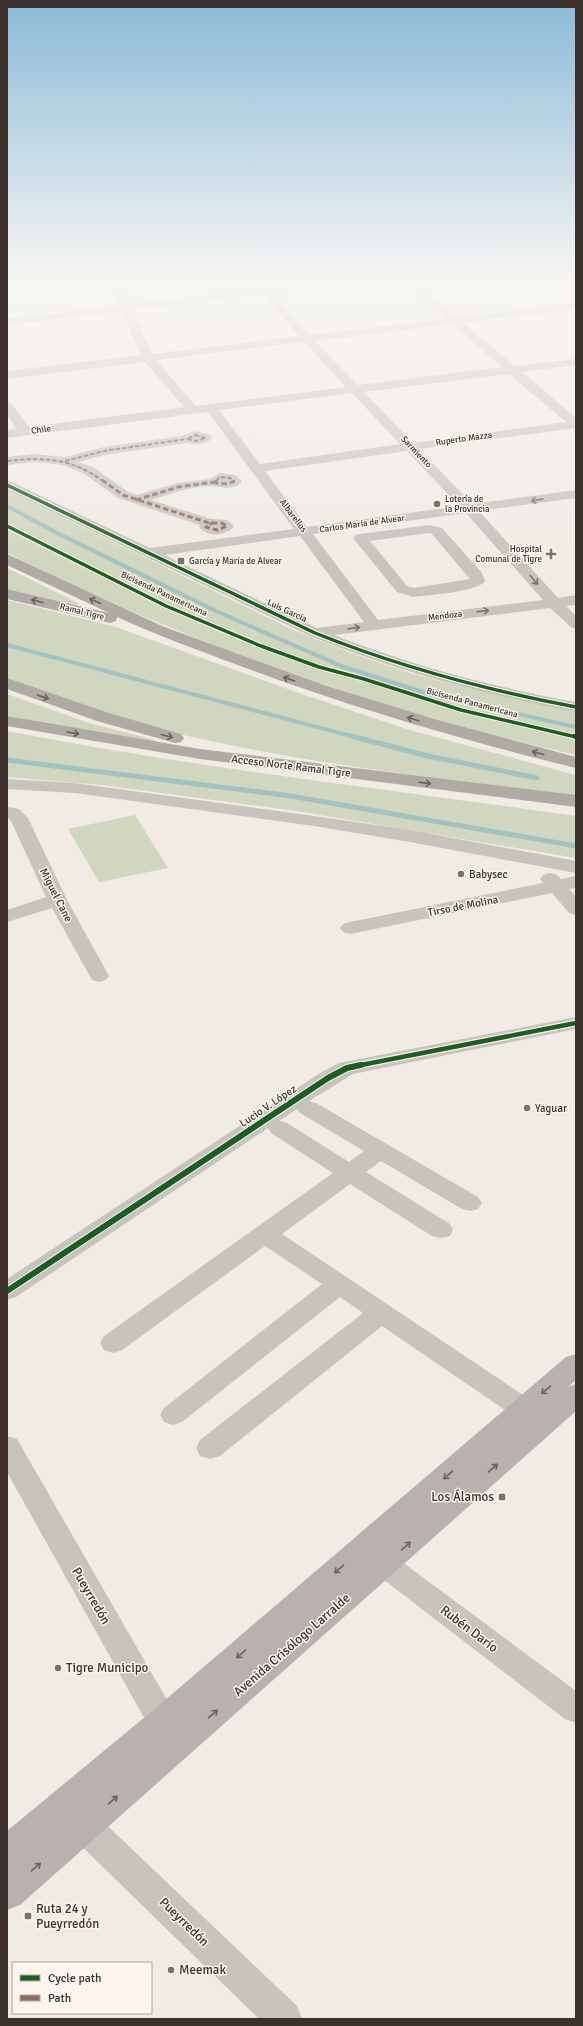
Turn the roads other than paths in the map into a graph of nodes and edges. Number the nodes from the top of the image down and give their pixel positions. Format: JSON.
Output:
{"nodes":[{"id":1,"x":162,"y":375,"type":"edge"},
{"id":2,"x":341,"y":375,"type":"edge"},
{"id":3,"x":475,"y":375,"type":"edge"},
{"id":4,"x":518,"y":375,"type":"edge"},
{"id":5,"x":355,"y":389,"type":"junction"},
{"id":6,"x":7,"y":406,"type":"edge"},
{"id":7,"x":211,"y":408,"type":"junction"},
{"id":8,"x":193,"y":410,"type":"junction"},
{"id":9,"x":576,"y":424,"type":"edge"},
{"id":10,"x":26,"y":432,"type":"junction"},
{"id":11,"x":7,"y":434,"type":"edge"},
{"id":12,"x":187,"y":439,"type":"dead end"},
{"id":13,"x":411,"y":447,"type":"junction"},
{"id":14,"x":7,"y":457,"type":"edge"},
{"id":15,"x":69,"y":459,"type":"junction"},
{"id":16,"x":7,"y":461,"type":"edge"},
{"id":17,"x":257,"y":468,"type":"junction"},
{"id":18,"x":215,"y":482,"type":"dead end"},
{"id":19,"x":7,"y":485,"type":"edge"},
{"id":20,"x":576,"y":494,"type":"edge"},
{"id":21,"x":136,"y":500,"type":"junction"},
{"id":22,"x":470,"y":510,"type":"junction"},
{"id":23,"x":209,"y":523,"type":"dead end"},
{"id":24,"x":393,"y":527,"type":"junction"},
{"id":25,"x":306,"y":532,"type":"junction"},
{"id":26,"x":148,"y":553,"type":"junction"},
{"id":27,"x":7,"y":559,"type":"edge"},
{"id":28,"x":7,"y":594,"type":"edge"},
{"id":29,"x":576,"y":600,"type":"edge"},
{"id":30,"x":554,"y":603,"type":"junction"},
{"id":31,"x":576,"y":624,"type":"edge"},
{"id":32,"x":374,"y":625,"type":"junction"},
{"id":33,"x":156,"y":630,"type":"junction"},
{"id":34,"x":315,"y":633,"type":"junction"},
{"id":35,"x":7,"y":683,"type":"edge"},
{"id":36,"x":576,"y":707,"type":"edge"},
{"id":37,"x":7,"y":721,"type":"edge"},
{"id":38,"x":576,"y":763,"type":"edge"},
{"id":39,"x":386,"y":778,"type":"junction"},
{"id":40,"x":7,"y":784,"type":"edge"},
{"id":41,"x":570,"y":801,"type":"edge"},
{"id":42,"x":10,"y":812,"type":"edge"},
{"id":43,"x":530,"y":857,"type":"junction"},
{"id":44,"x":576,"y":867,"type":"edge"},
{"id":45,"x":576,"y":882,"type":"edge"},
{"id":46,"x":557,"y":887,"type":"junction"},
{"id":47,"x":57,"y":900,"type":"junction"},
{"id":48,"x":576,"y":909,"type":"edge"},
{"id":49,"x":7,"y":916,"type":"edge"},
{"id":50,"x":350,"y":928,"type":"dead end"},
{"id":51,"x":99,"y":976,"type":"dead end"},
{"id":52,"x":576,"y":1023,"type":"edge"},
{"id":53,"x":308,"y":1108,"type":"dead end"},
{"id":54,"x":279,"y":1128,"type":"dead end"},
{"id":55,"x":381,"y":1150,"type":"junction"},
{"id":56,"x":350,"y":1173,"type":"junction"},
{"id":57,"x":470,"y":1203,"type":"dead end"},
{"id":58,"x":441,"y":1230,"type":"dead end"},
{"id":59,"x":265,"y":1234,"type":"junction"},
{"id":60,"x":339,"y":1284,"type":"junction"},
{"id":61,"x":7,"y":1291,"type":"edge"},
{"id":62,"x":381,"y":1312,"type":"junction"},
{"id":63,"x":113,"y":1343,"type":"dead end"},
{"id":64,"x":576,"y":1364,"type":"edge"},
{"id":65,"x":576,"y":1395,"type":"edge"},
{"id":66,"x":173,"y":1415,"type":"dead end"},
{"id":67,"x":534,"y":1416,"type":"junction"},
{"id":68,"x":210,"y":1448,"type":"dead end"},
{"id":69,"x":11,"y":1463,"type":"edge"},
{"id":70,"x":374,"y":1557,"type":"junction"},
{"id":71,"x":576,"y":1709,"type":"edge"},
{"id":72,"x":173,"y":1731,"type":"junction"},
{"id":73,"x":83,"y":1825,"type":"junction"},
{"id":74,"x":7,"y":1853,"type":"edge"},
{"id":75,"x":7,"y":1893,"type":"edge"},
{"id":76,"x":284,"y":2019,"type":"edge"}],
"edges":[{"from":1,"to":8,"type":"street"},
{"from":2,"to":5,"type":"street","name":"Sarmiento"},
{"from":3,"to":5,"type":"street","name":"Chile"},
{"from":4,"to":9,"type":"street"},
{"from":5,"to":7,"type":"street","name":"Chile"},
{"from":5,"to":13,"type":"street","name":"Sarmiento"},
{"from":6,"to":10,"type":"street"},
{"from":7,"to":8,"type":"street","name":"Chile"},
{"from":7,"to":17,"type":"street","name":"Albarellos"},
{"from":8,"to":10,"type":"street","name":"Chile"},
{"from":9,"to":13,"type":"street","name":"Ruperto Mazza"},
{"from":10,"to":11,"type":"street","name":"Chile"},
{"from":12,"to":15,"type":"street"},
{"from":13,"to":17,"type":"street","name":"Ruperto Mazza"},
{"from":13,"to":22,"type":"street","name":"Sarmiento"},
{"from":14,"to":15,"type":"street"},
{"from":15,"to":16,"type":"street"},
{"from":15,"to":21,"type":"street"},
{"from":17,"to":25,"type":"street","name":"Albarellos"},
{"from":18,"to":21,"type":"street"},
{"from":19,"to":26,"type":"street","name":"Luis García"},
{"from":20,"to":22,"type":"street","name":"Carlos María de Alvear","one_way":true},
{"from":21,"to":23,"type":"street"},
{"from":22,"to":24,"type":"street","name":"Carlos María de Alvear"},
{"from":22,"to":30,"type":"street","name":"Sarmiento","one_way":true},
{"from":24,"to":24,"type":"street"},
{"from":24,"to":25,"type":"street","name":"Carlos María de Alvear"},
{"from":25,"to":26,"type":"street","name":"Carlos María de Alvear"},
{"from":25,"to":32,"type":"street","name":"Albarellos"},
{"from":26,"to":34,"type":"street","name":"Luis García"},
{"from":33,"to":27,"type":"highway","one_way":true},
{"from":33,"to":28,"type":"highway","name":"Ramal Tigre","one_way":true},
{"from":29,"to":30,"type":"street","name":"Mendoza"},
{"from":30,"to":31,"type":"street","name":"Sarmiento"},
{"from":32,"to":30,"type":"street","name":"Mendoza","one_way":true},
{"from":34,"to":32,"type":"street","name":"Mendoza","one_way":true},
{"from":38,"to":33,"type":"highway","one_way":true},
{"from":34,"to":36,"type":"street","name":"Luis García"},
{"from":35,"to":39,"type":"highway","one_way":true},
{"from":37,"to":39,"type":"highway","name":"Acceso Norte Ramal Tigre","one_way":true},
{"from":39,"to":41,"type":"highway","name":"Acceso Norte Ramal Tigre","one_way":true},
{"from":40,"to":43,"type":"street"},
{"from":42,"to":47,"type":"street","name":"Miguel Cane"},
{"from":43,"to":44,"type":"street"},
{"from":43,"to":46,"type":"street"},
{"from":45,"to":46,"type":"street","name":"Tirso de Molina"},
{"from":46,"to":48,"type":"street"},
{"from":46,"to":50,"type":"street","name":"Tirso de Molina"},
{"from":47,"to":49,"type":"street"},
{"from":47,"to":51,"type":"street","name":"Miguel Cane"},
{"from":52,"to":61,"type":"street","name":"Lucio V. López"},
{"from":53,"to":55,"type":"street"},
{"from":54,"to":56,"type":"street"},
{"from":55,"to":56,"type":"street"},
{"from":55,"to":57,"type":"street"},
{"from":56,"to":58,"type":"street"},
{"from":56,"to":59,"type":"street"},
{"from":59,"to":60,"type":"street"},
{"from":59,"to":63,"type":"street"},
{"from":60,"to":62,"type":"street"},
{"from":60,"to":66,"type":"street"},
{"from":62,"to":67,"type":"street"},
{"from":62,"to":68,"type":"street"},
{"from":64,"to":67,"type":"main road","name":"Avenida Crisólogo Larralde","one_way":true},
{"from":65,"to":67,"type":"main road","name":"Avenida Crisólogo Larralde"},
{"from":67,"to":70,"type":"main road","name":"Avenida Crisólogo Larralde"},
{"from":69,"to":72,"type":"street","name":"Pueyrredón"},
{"from":70,"to":71,"type":"street","name":"Rubén Darío"},
{"from":70,"to":72,"type":"main road","name":"Avenida Crisólogo Larralde"},
{"from":73,"to":72,"type":"main road","name":"Avenida Crisólogo Larralde","one_way":true},
{"from":72,"to":74,"type":"main road","name":"Avenida Crisólogo Larralde"},
{"from":75,"to":73,"type":"main road","name":"Avenida Crisólogo Larralde","one_way":true},
{"from":73,"to":76,"type":"street","name":"Pueyrredón"}]}
